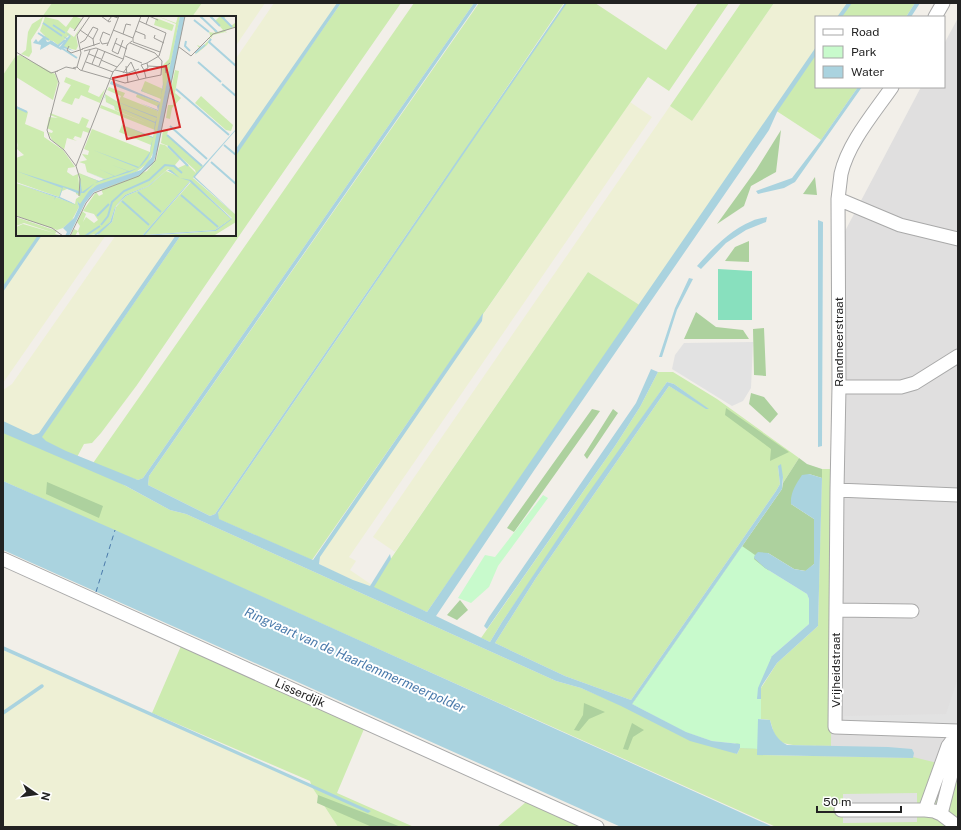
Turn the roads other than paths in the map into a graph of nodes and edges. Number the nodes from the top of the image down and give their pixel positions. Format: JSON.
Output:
{"nodes":[{"id":1,"x":943,"y":3,"type":"edge"},
{"id":2,"x":936,"y":16,"type":"edge"},
{"id":3,"x":891,"y":88,"type":"edge"},
{"id":4,"x":838,"y":199,"type":"junction"},
{"id":5,"x":958,"y":239,"type":"edge"},
{"id":6,"x":958,"y":356,"type":"edge"},
{"id":7,"x":839,"y":387,"type":"junction"},
{"id":8,"x":837,"y":490,"type":"junction"},
{"id":9,"x":958,"y":495,"type":"edge"},
{"id":10,"x":3,"y":558,"type":"edge"},
{"id":11,"x":836,"y":610,"type":"junction"},
{"id":12,"x":912,"y":611,"type":"dead end"},
{"id":13,"x":958,"y":732,"type":"edge"},
{"id":14,"x":958,"y":747,"type":"edge"},
{"id":15,"x":841,"y":810,"type":"dead end"},
{"id":16,"x":925,"y":810,"type":"junction"},
{"id":17,"x":940,"y":814,"type":"junction"},
{"id":18,"x":597,"y":827,"type":"edge"},
{"id":19,"x":958,"y":827,"type":"edge"}],
"edges":[{"from":1,"to":2,"type":"street"},
{"from":3,"to":4,"type":"street","name":"Randmeerstraat"},
{"from":4,"to":5,"type":"street"},
{"from":4,"to":7,"type":"street","name":"Randmeerstraat"},
{"from":6,"to":7,"type":"street"},
{"from":7,"to":8,"type":"street","name":"Randmeerstraat"},
{"from":8,"to":9,"type":"street"},
{"from":8,"to":11,"type":"street","name":"Vrijheidstraat"},
{"from":10,"to":18,"type":"street","name":"Lisserdijk"},
{"from":11,"to":12,"type":"street"},
{"from":11,"to":13,"type":"street","name":"Vrijheidstraat"},
{"from":13,"to":16,"type":"street"},
{"from":14,"to":17,"type":"street"},
{"from":15,"to":16,"type":"street"},
{"from":16,"to":17,"type":"street"},
{"from":17,"to":19,"type":"street"}]}
